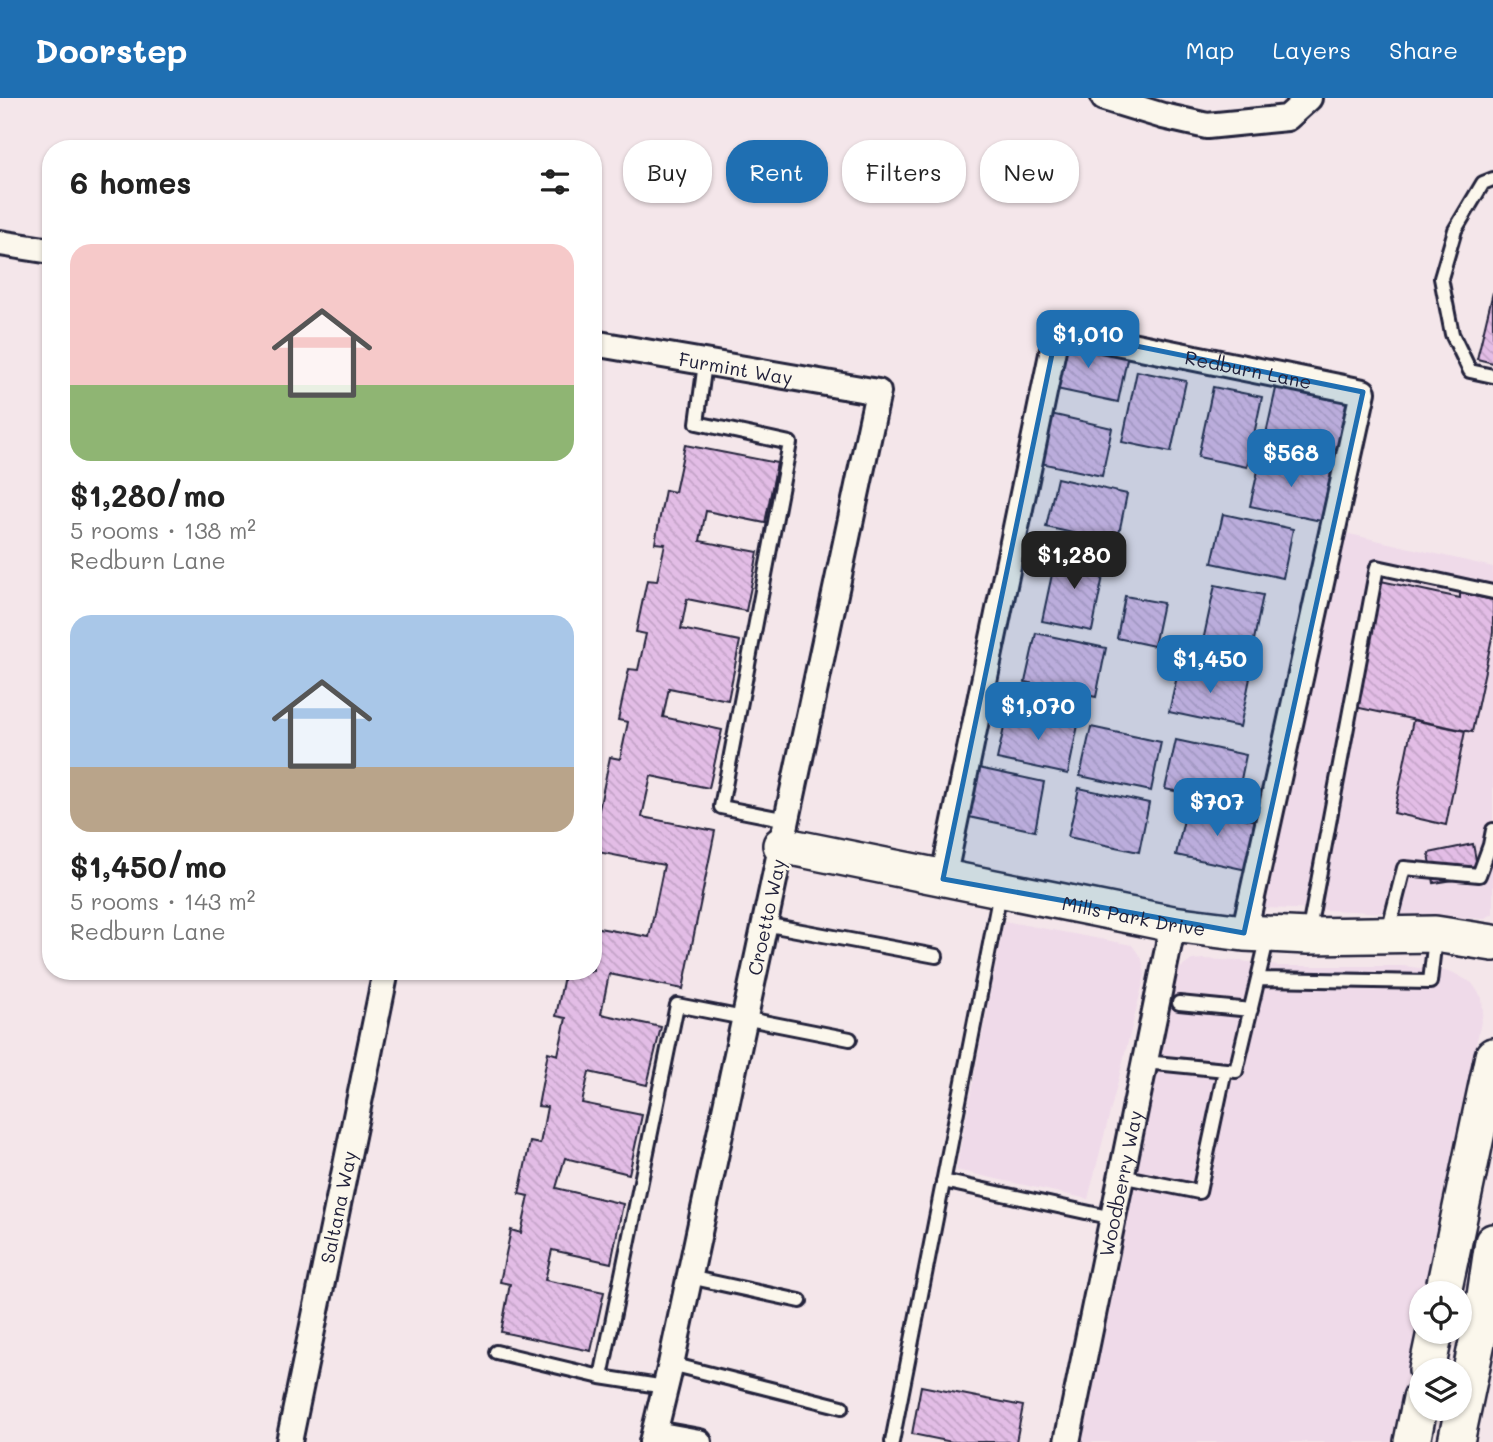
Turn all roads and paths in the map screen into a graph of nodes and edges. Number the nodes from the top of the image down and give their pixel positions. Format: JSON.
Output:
{"nodes":[{"id":1,"x":1104,"y":98,"type":"edge"},
{"id":2,"x":1309,"y":98,"type":"edge"},
{"id":3,"x":1493,"y":178,"type":"edge"},
{"id":4,"x":0,"y":243,"type":"edge"},
{"id":5,"x":42,"y":250,"type":"edge"},
{"id":6,"x":602,"y":346,"type":"edge"},
{"id":7,"x":705,"y":363,"type":"junction"},
{"id":8,"x":1493,"y":376,"type":"edge"},
{"id":9,"x":878,"y":392,"type":"joint"},
{"id":10,"x":1493,"y":592,"type":"edge"},
{"id":11,"x":1493,"y":830,"type":"edge"},
{"id":12,"x":784,"y":833,"type":"junction"},
{"id":13,"x":943,"y":879,"type":"junction"},
{"id":14,"x":1001,"y":890,"type":"junction"},
{"id":15,"x":764,"y":924,"type":"junction"},
{"id":16,"x":1173,"y":924,"type":"junction"},
{"id":17,"x":1256,"y":934,"type":"junction"},
{"id":18,"x":1387,"y":934,"type":"junction"},
{"id":19,"x":1435,"y":934,"type":"junction"},
{"id":20,"x":1308,"y":936,"type":"junction"},
{"id":21,"x":1493,"y":943,"type":"edge"},
{"id":22,"x":936,"y":956,"type":"dead end"},
{"id":23,"x":1258,"y":979,"type":"junction"},
{"id":24,"x":384,"y":980,"type":"edge"},
{"id":25,"x":1179,"y":1003,"type":"dead end"},
{"id":26,"x":1251,"y":1010,"type":"junction"},
{"id":27,"x":744,"y":1018,"type":"junction"},
{"id":28,"x":850,"y":1039,"type":"dead end"},
{"id":29,"x":1493,"y":1056,"type":"edge"},
{"id":30,"x":1144,"y":1062,"type":"junction"},
{"id":31,"x":1225,"y":1069,"type":"junction"},
{"id":32,"x":1121,"y":1176,"type":"junction"},
{"id":33,"x":943,"y":1181,"type":"junction"},
{"id":34,"x":1113,"y":1218,"type":"junction"},
{"id":35,"x":1493,"y":1242,"type":"edge"},
{"id":36,"x":689,"y":1277,"type":"junction"},
{"id":37,"x":1446,"y":1281,"type":"edge"},
{"id":38,"x":800,"y":1301,"type":"dead end"},
{"id":39,"x":496,"y":1352,"type":"dead end"},
{"id":40,"x":668,"y":1376,"type":"junction"},
{"id":41,"x":601,"y":1377,"type":"junction"},
{"id":42,"x":842,"y":1408,"type":"dead end"},
{"id":43,"x":1416,"y":1421,"type":"edge"},
{"id":44,"x":653,"y":1438,"type":"edge"},
{"id":45,"x":289,"y":1442,"type":"edge"},
{"id":46,"x":699,"y":1442,"type":"edge"},
{"id":47,"x":892,"y":1442,"type":"edge"},
{"id":48,"x":1067,"y":1442,"type":"edge"},
{"id":49,"x":1412,"y":1442,"type":"edge"},
{"id":50,"x":1456,"y":1442,"type":"edge"}],
"edges":[{"from":1,"to":2,"type":"street"},
{"from":3,"to":8,"type":"lane"},
{"from":4,"to":5,"type":"street"},
{"from":6,"to":7,"type":"street","name":"Furmint Way"},
{"from":7,"to":9,"type":"street","name":"Furmint Way"},
{"from":7,"to":12,"type":"lane"},
{"from":9,"to":12,"type":"street","name":"Croetto Way"},
{"from":10,"to":20,"type":"lane"},
{"from":11,"to":18,"type":"lane"},
{"from":12,"to":13,"type":"street","name":"Mills Park Drive"},
{"from":12,"to":15,"type":"street","name":"Croetto Way"},
{"from":13,"to":14,"type":"street","name":"Mills Park Drive"},
{"from":13,"to":17,"type":"street","name":"Redburn Lane"},
{"from":14,"to":16,"type":"street","name":"Mills Park Drive"},
{"from":14,"to":33,"type":"lane"},
{"from":15,"to":22,"type":"lane"},
{"from":15,"to":27,"type":"street","name":"Croetto Way"},
{"from":16,"to":17,"type":"street","name":"Mills Park Drive"},
{"from":16,"to":30,"type":"street","name":"Woodberry Way"},
{"from":17,"to":20,"type":"street","name":"Mills Park Drive"},
{"from":17,"to":23,"type":"lane"},
{"from":18,"to":19,"type":"street","name":"Mills Park Drive"},
{"from":18,"to":20,"type":"street","name":"Mills Park Drive"},
{"from":19,"to":21,"type":"street","name":"Mills Park Drive"},
{"from":19,"to":23,"type":"lane"},
{"from":23,"to":26,"type":"lane"},
{"from":24,"to":45,"type":"street","name":"Saltana Way"},
{"from":25,"to":26,"type":"lane"},
{"from":26,"to":31,"type":"lane"},
{"from":27,"to":28,"type":"lane"},
{"from":27,"to":36,"type":"street","name":"Croetto Way"},
{"from":27,"to":41,"type":"lane"},
{"from":29,"to":37,"type":"street"},
{"from":30,"to":31,"type":"lane"},
{"from":30,"to":32,"type":"street","name":"Woodberry Way"},
{"from":31,"to":32,"type":"lane"},
{"from":32,"to":34,"type":"street","name":"Woodberry Way"},
{"from":33,"to":34,"type":"lane"},
{"from":33,"to":47,"type":"lane"},
{"from":34,"to":48,"type":"street","name":"Woodberry Way"},
{"from":35,"to":50,"type":"street"},
{"from":36,"to":38,"type":"lane"},
{"from":36,"to":40,"type":"street","name":"Croetto Way"},
{"from":39,"to":41,"type":"lane"},
{"from":40,"to":41,"type":"lane"},
{"from":40,"to":42,"type":"lane"},
{"from":40,"to":44,"type":"street","name":"Croetto Way"},
{"from":43,"to":49,"type":"street"},
{"from":44,"to":46,"type":"street"}]}
